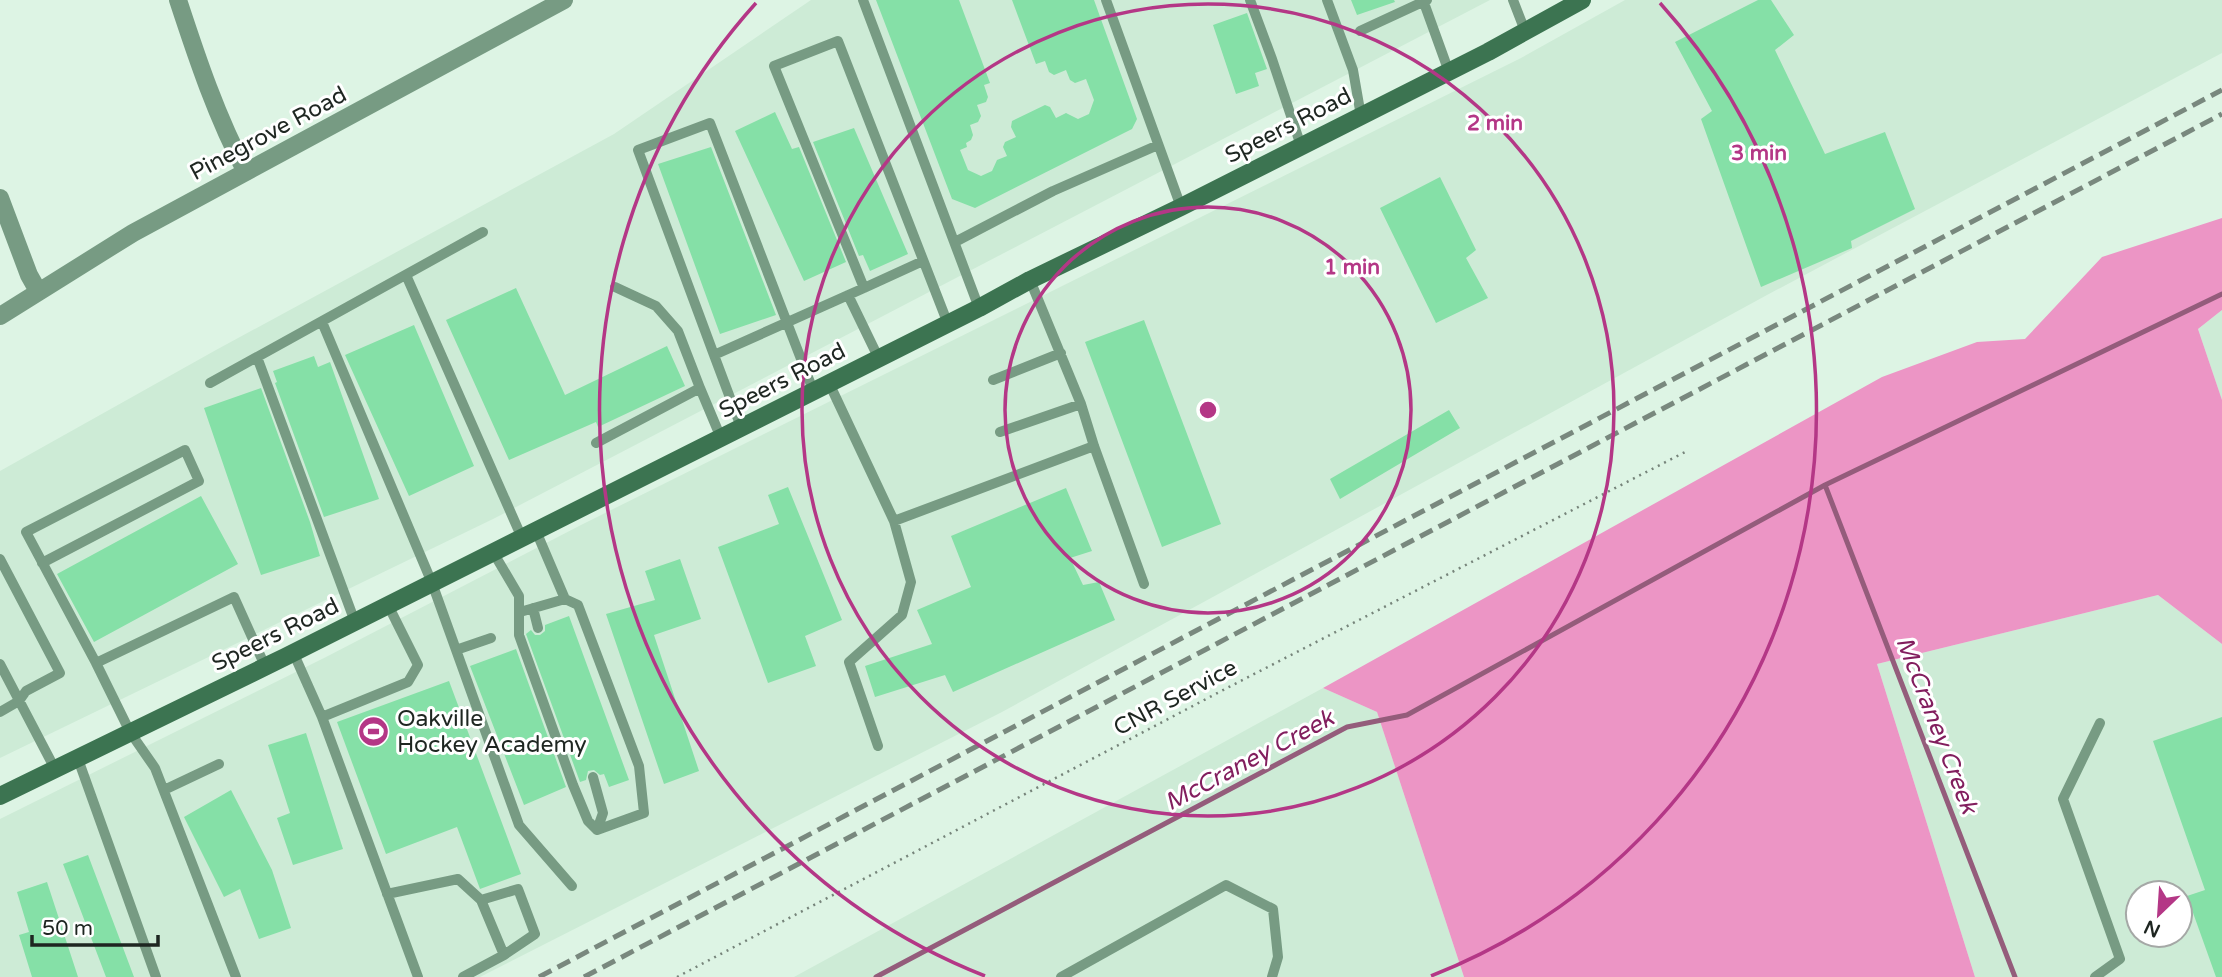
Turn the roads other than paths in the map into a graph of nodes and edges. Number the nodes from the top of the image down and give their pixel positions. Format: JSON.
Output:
{"nodes":[{"id":1,"x":178,"y":0,"type":"edge"},
{"id":2,"x":863,"y":0,"type":"edge"},
{"id":3,"x":1106,"y":0,"type":"edge"},
{"id":4,"x":1250,"y":0,"type":"edge"},
{"id":5,"x":1328,"y":0,"type":"edge"},
{"id":6,"x":1425,"y":0,"type":"edge"},
{"id":7,"x":1513,"y":0,"type":"edge"},
{"id":8,"x":1582,"y":0,"type":"edge"},
{"id":9,"x":553,"y":3,"type":"edge"},
{"id":10,"x":1360,"y":31,"type":"dead end"},
{"id":11,"x":1525,"y":31,"type":"junction"},
{"id":12,"x":1449,"y":72,"type":"junction"},
{"id":13,"x":1362,"y":116,"type":"junction"},
{"id":14,"x":1158,"y":145,"type":"junction"},
{"id":15,"x":1301,"y":146,"type":"junction"},
{"id":16,"x":246,"y":172,"type":"junction"},
{"id":17,"x":0,"y":198,"type":"edge"},
{"id":18,"x":1181,"y":207,"type":"junction"},
{"id":19,"x":483,"y":232,"type":"dead end"},
{"id":20,"x":955,"y":242,"type":"junction"},
{"id":21,"x":923,"y":261,"type":"junction"},
{"id":22,"x":406,"y":275,"type":"junction"},
{"id":23,"x":1030,"y":279,"type":"junction"},
{"id":24,"x":615,"y":287,"type":"dead end"},
{"id":25,"x":864,"y":288,"type":"junction"},
{"id":26,"x":38,"y":291,"type":"junction"},
{"id":27,"x":848,"y":295,"type":"junction"},
{"id":28,"x":979,"y":308,"type":"junction"},
{"id":29,"x":0,"y":316,"type":"edge"},
{"id":30,"x":322,"y":322,"type":"junction"},
{"id":31,"x":787,"y":323,"type":"junction"},
{"id":32,"x":948,"y":324,"type":"junction"},
{"id":33,"x":1061,"y":353,"type":"junction"},
{"id":34,"x":714,"y":355,"type":"junction"},
{"id":35,"x":257,"y":357,"type":"junction"},
{"id":36,"x":878,"y":359,"type":"junction"},
{"id":37,"x":993,"y":380,"type":"dead end"},
{"id":38,"x":211,"y":383,"type":"dead end"},
{"id":39,"x":821,"y":387,"type":"junction"},
{"id":40,"x":700,"y":388,"type":"junction"},
{"id":41,"x":1081,"y":404,"type":"junction"},
{"id":42,"x":741,"y":427,"type":"junction"},
{"id":43,"x":1000,"y":432,"type":"dead end"},
{"id":44,"x":721,"y":438,"type":"junction"},
{"id":45,"x":596,"y":443,"type":"dead end"},
{"id":46,"x":1094,"y":446,"type":"junction"},
{"id":47,"x":894,"y":521,"type":"junction"},
{"id":48,"x":529,"y":534,"type":"junction"},
{"id":49,"x":493,"y":552,"type":"junction"},
{"id":50,"x":0,"y":559,"type":"edge"},
{"id":51,"x":42,"y":563,"type":"junction"},
{"id":52,"x":432,"y":583,"type":"junction"},
{"id":53,"x":1144,"y":584,"type":"dead end"},
{"id":54,"x":565,"y":598,"type":"junction"},
{"id":55,"x":388,"y":605,"type":"junction"},
{"id":56,"x":533,"y":608,"type":"junction"},
{"id":57,"x":520,"y":612,"type":"junction"},
{"id":58,"x":355,"y":621,"type":"junction"},
{"id":59,"x":538,"y":628,"type":"dead end"},
{"id":60,"x":491,"y":638,"type":"dead end"},
{"id":61,"x":456,"y":650,"type":"junction"},
{"id":62,"x":293,"y":652,"type":"junction"},
{"id":63,"x":96,"y":663,"type":"junction"},
{"id":64,"x":0,"y":664,"type":"edge"},
{"id":65,"x":265,"y":666,"type":"junction"},
{"id":66,"x":5,"y":683,"type":"edge"},
{"id":67,"x":19,"y":701,"type":"junction"},
{"id":68,"x":0,"y":712,"type":"edge"},
{"id":69,"x":322,"y":717,"type":"junction"},
{"id":70,"x":2100,"y":723,"type":"dead end"},
{"id":71,"x":130,"y":732,"type":"junction"},
{"id":72,"x":878,"y":746,"type":"dead end"},
{"id":73,"x":78,"y":759,"type":"junction"},
{"id":74,"x":219,"y":764,"type":"dead end"},
{"id":75,"x":55,"y":769,"type":"junction"},
{"id":76,"x":593,"y":777,"type":"dead end"},
{"id":77,"x":163,"y":790,"type":"junction"},
{"id":78,"x":0,"y":796,"type":"edge"},
{"id":79,"x":597,"y":830,"type":"junction"},
{"id":80,"x":572,"y":886,"type":"dead end"},
{"id":81,"x":387,"y":894,"type":"junction"},
{"id":82,"x":481,"y":900,"type":"junction"},
{"id":83,"x":504,"y":956,"type":"junction"},
{"id":84,"x":156,"y":977,"type":"edge"},
{"id":85,"x":236,"y":977,"type":"edge"},
{"id":86,"x":418,"y":977,"type":"edge"},
{"id":87,"x":463,"y":977,"type":"edge"},
{"id":88,"x":1062,"y":977,"type":"edge"},
{"id":89,"x":1272,"y":977,"type":"edge"},
{"id":90,"x":2095,"y":977,"type":"edge"}],
"edges":[{"from":1,"to":16,"type":"street"},
{"from":2,"to":20,"type":"lane"},
{"from":3,"to":14,"type":"lane"},
{"from":4,"to":15,"type":"lane"},
{"from":5,"to":13,"type":"lane"},
{"from":6,"to":10,"type":"lane"},
{"from":6,"to":12,"type":"lane"},
{"from":7,"to":11,"type":"lane"},
{"from":8,"to":11,"type":"main road","name":"Speers Road"},
{"from":9,"to":16,"type":"street","name":"Pinegrove Road"},
{"from":11,"to":12,"type":"main road","name":"Speers Road"},
{"from":12,"to":13,"type":"main road","name":"Speers Road"},
{"from":13,"to":15,"type":"main road","name":"Speers Road"},
{"from":14,"to":18,"type":"lane"},
{"from":14,"to":20,"type":"lane"},
{"from":15,"to":18,"type":"main road","name":"Speers Road"},
{"from":16,"to":26,"type":"street","name":"Pinegrove Road"},
{"from":17,"to":26,"type":"street"},
{"from":18,"to":23,"type":"main road","name":"Speers Road"},
{"from":19,"to":22,"type":"lane"},
{"from":20,"to":28,"type":"lane"},
{"from":21,"to":25,"type":"lane"},
{"from":21,"to":25,"type":"lane"},
{"from":21,"to":32,"type":"lane"},
{"from":22,"to":30,"type":"lane"},
{"from":22,"to":48,"type":"lane"},
{"from":23,"to":28,"type":"main road","name":"Speers Road"},
{"from":23,"to":33,"type":"lane"},
{"from":24,"to":40,"type":"lane"},
{"from":25,"to":27,"type":"lane"},
{"from":26,"to":29,"type":"street","name":"Pinegrove Road"},
{"from":27,"to":31,"type":"lane"},
{"from":27,"to":36,"type":"lane"},
{"from":28,"to":32,"type":"main road","name":"Speers Road"},
{"from":30,"to":35,"type":"lane"},
{"from":30,"to":52,"type":"lane"},
{"from":31,"to":34,"type":"lane"},
{"from":31,"to":34,"type":"lane"},
{"from":31,"to":39,"type":"lane"},
{"from":32,"to":36,"type":"main road","name":"Speers Road"},
{"from":33,"to":37,"type":"lane"},
{"from":33,"to":41,"type":"lane"},
{"from":34,"to":42,"type":"lane"},
{"from":35,"to":38,"type":"lane"},
{"from":35,"to":58,"type":"lane"},
{"from":36,"to":39,"type":"main road","name":"Speers Road"},
{"from":39,"to":42,"type":"main road","name":"Speers Road"},
{"from":39,"to":47,"type":"lane"},
{"from":40,"to":44,"type":"lane"},
{"from":40,"to":45,"type":"lane"},
{"from":41,"to":43,"type":"lane"},
{"from":41,"to":46,"type":"lane"},
{"from":42,"to":44,"type":"main road","name":"Speers Road"},
{"from":44,"to":48,"type":"main road","name":"Speers Road"},
{"from":46,"to":47,"type":"lane"},
{"from":46,"to":53,"type":"lane"},
{"from":47,"to":72,"type":"lane"},
{"from":48,"to":49,"type":"main road","name":"Speers Road"},
{"from":48,"to":54,"type":"lane"},
{"from":49,"to":52,"type":"main road","name":"Speers Road"},
{"from":49,"to":57,"type":"lane"},
{"from":50,"to":67,"type":"lane"},
{"from":51,"to":51,"type":"lane"},
{"from":51,"to":63,"type":"lane"},
{"from":52,"to":55,"type":"main road","name":"Speers Road"},
{"from":52,"to":61,"type":"lane"},
{"from":54,"to":56,"type":"lane"},
{"from":54,"to":79,"type":"lane"},
{"from":55,"to":58,"type":"main road","name":"Speers Road"},
{"from":55,"to":69,"type":"lane"},
{"from":56,"to":57,"type":"lane"},
{"from":56,"to":59,"type":"lane"},
{"from":57,"to":79,"type":"lane"},
{"from":58,"to":62,"type":"main road","name":"Speers Road"},
{"from":60,"to":61,"type":"lane"},
{"from":61,"to":80,"type":"lane"},
{"from":62,"to":65,"type":"main road","name":"Speers Road"},
{"from":62,"to":69,"type":"lane"},
{"from":63,"to":65,"type":"lane"},
{"from":63,"to":71,"type":"lane"},
{"from":64,"to":66,"type":"lane"},
{"from":65,"to":71,"type":"main road","name":"Speers Road"},
{"from":66,"to":67,"type":"lane"},
{"from":67,"to":68,"type":"lane"},
{"from":67,"to":75,"type":"lane"},
{"from":69,"to":81,"type":"lane"},
{"from":70,"to":90,"type":"lane"},
{"from":71,"to":73,"type":"main road","name":"Speers Road"},
{"from":71,"to":77,"type":"lane"},
{"from":73,"to":75,"type":"main road","name":"Speers Road"},
{"from":73,"to":84,"type":"lane"},
{"from":74,"to":77,"type":"lane"},
{"from":75,"to":78,"type":"main road","name":"Speers Road"},
{"from":76,"to":79,"type":"lane"},
{"from":77,"to":85,"type":"lane"},
{"from":81,"to":82,"type":"lane"},
{"from":81,"to":86,"type":"lane"},
{"from":82,"to":83,"type":"lane"},
{"from":82,"to":83,"type":"lane"},
{"from":83,"to":87,"type":"lane"},
{"from":88,"to":89,"type":"lane"}]}
